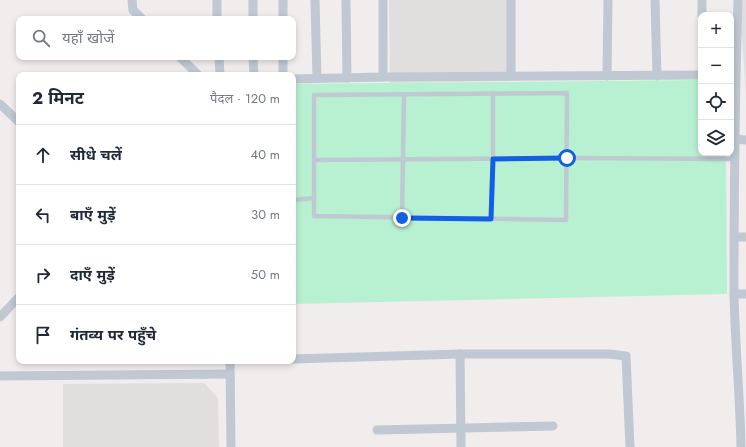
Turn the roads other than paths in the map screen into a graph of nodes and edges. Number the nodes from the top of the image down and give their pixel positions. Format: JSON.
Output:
{"nodes":[{"id":1,"x":132,"y":0,"type":"edge"},
{"id":2,"x":216,"y":0,"type":"edge"},
{"id":3,"x":252,"y":0,"type":"edge"},
{"id":4,"x":283,"y":0,"type":"edge"},
{"id":5,"x":315,"y":0,"type":"edge"},
{"id":6,"x":346,"y":0,"type":"edge"},
{"id":7,"x":383,"y":0,"type":"edge"},
{"id":8,"x":511,"y":0,"type":"edge"},
{"id":9,"x":608,"y":0,"type":"edge"},
{"id":10,"x":655,"y":0,"type":"edge"},
{"id":11,"x":702,"y":0,"type":"edge"},
{"id":12,"x":738,"y":0,"type":"edge"},
{"id":13,"x":702,"y":12,"type":"edge"},
{"id":14,"x":139,"y":16,"type":"edge"},
{"id":15,"x":217,"y":16,"type":"edge"},
{"id":16,"x":253,"y":16,"type":"edge"},
{"id":17,"x":283,"y":16,"type":"edge"},
{"id":18,"x":183,"y":60,"type":"edge"},
{"id":19,"x":219,"y":60,"type":"edge"},
{"id":20,"x":253,"y":60,"type":"edge"},
{"id":21,"x":283,"y":60,"type":"edge"},
{"id":22,"x":734,"y":60,"type":"edge"},
{"id":23,"x":195,"y":72,"type":"edge"},
{"id":24,"x":220,"y":72,"type":"edge"},
{"id":25,"x":254,"y":72,"type":"edge"},
{"id":26,"x":283,"y":72,"type":"edge"},
{"id":27,"x":698,"y":75,"type":"edge"},
{"id":28,"x":511,"y":76,"type":"junction"},
{"id":29,"x":607,"y":76,"type":"junction"},
{"id":30,"x":657,"y":76,"type":"junction"},
{"id":31,"x":383,"y":77,"type":"junction"},
{"id":32,"x":317,"y":78,"type":"junction"},
{"id":33,"x":347,"y":78,"type":"junction"},
{"id":34,"x":296,"y":79,"type":"edge"},
{"id":35,"x":733,"y":84,"type":"edge"},
{"id":36,"x":493,"y":93,"type":"junction"},
{"id":37,"x":404,"y":94,"type":"junction"},
{"id":38,"x":0,"y":104,"type":"edge"},
{"id":39,"x":16,"y":119,"type":"edge"},
{"id":40,"x":734,"y":120,"type":"edge"},
{"id":41,"x":734,"y":139,"type":"edge"},
{"id":42,"x":746,"y":140,"type":"edge"},
{"id":43,"x":734,"y":156,"type":"edge"},
{"id":44,"x":567,"y":158,"type":"junction"},
{"id":45,"x":402,"y":159,"type":"junction"},
{"id":46,"x":493,"y":159,"type":"junction"},
{"id":47,"x":314,"y":160,"type":"junction"},
{"id":48,"x":734,"y":160,"type":"junction"},
{"id":49,"x":314,"y":198,"type":"junction"},
{"id":50,"x":296,"y":200,"type":"edge"},
{"id":51,"x":402,"y":218,"type":"junction"},
{"id":52,"x":491,"y":219,"type":"junction"},
{"id":53,"x":735,"y":237,"type":"junction"},
{"id":54,"x":746,"y":237,"type":"edge"},
{"id":55,"x":734,"y":294,"type":"junction"},
{"id":56,"x":746,"y":294,"type":"edge"},
{"id":57,"x":16,"y":300,"type":"edge"},
{"id":58,"x":0,"y":317,"type":"edge"},
{"id":59,"x":460,"y":354,"type":"junction"},
{"id":60,"x":296,"y":359,"type":"edge"},
{"id":61,"x":230,"y":364,"type":"edge"},
{"id":62,"x":230,"y":374,"type":"junction"},
{"id":63,"x":0,"y":376,"type":"edge"},
{"id":64,"x":743,"y":406,"type":"edge"},
{"id":65,"x":553,"y":426,"type":"dead end"},
{"id":66,"x":461,"y":428,"type":"junction"},
{"id":67,"x":377,"y":430,"type":"dead end"},
{"id":68,"x":231,"y":447,"type":"edge"},
{"id":69,"x":461,"y":447,"type":"edge"},
{"id":70,"x":630,"y":447,"type":"edge"},
{"id":71,"x":741,"y":447,"type":"edge"}],
"edges":[{"from":1,"to":14,"type":"street"},
{"from":2,"to":15,"type":"street"},
{"from":3,"to":16,"type":"street"},
{"from":4,"to":17,"type":"street"},
{"from":5,"to":32,"type":"street"},
{"from":6,"to":33,"type":"street"},
{"from":7,"to":31,"type":"street"},
{"from":8,"to":28,"type":"street"},
{"from":9,"to":29,"type":"street"},
{"from":10,"to":30,"type":"street"},
{"from":11,"to":13,"type":"street"},
{"from":12,"to":22,"type":"street"},
{"from":18,"to":23,"type":"street"},
{"from":19,"to":24,"type":"street"},
{"from":20,"to":25,"type":"street"},
{"from":21,"to":26,"type":"street"},
{"from":27,"to":30,"type":"street"},
{"from":28,"to":29,"type":"street"},
{"from":28,"to":31,"type":"street"},
{"from":29,"to":30,"type":"street"},
{"from":31,"to":33,"type":"street"},
{"from":32,"to":33,"type":"street"},
{"from":32,"to":34,"type":"street"},
{"from":35,"to":40,"type":"street"},
{"from":36,"to":37,"type":"lane"},
{"from":36,"to":44,"type":"lane"},
{"from":36,"to":46,"type":"lane"},
{"from":37,"to":45,"type":"lane"},
{"from":37,"to":47,"type":"lane"},
{"from":38,"to":39,"type":"street"},
{"from":41,"to":42,"type":"street"},
{"from":43,"to":48,"type":"street"},
{"from":44,"to":46,"type":"lane"},
{"from":44,"to":48,"type":"lane"},
{"from":44,"to":52,"type":"lane"},
{"from":45,"to":46,"type":"lane"},
{"from":45,"to":47,"type":"lane"},
{"from":45,"to":51,"type":"lane"},
{"from":46,"to":52,"type":"lane"},
{"from":47,"to":49,"type":"lane"},
{"from":48,"to":53,"type":"street"},
{"from":49,"to":50,"type":"lane"},
{"from":49,"to":51,"type":"lane"},
{"from":51,"to":52,"type":"lane"},
{"from":53,"to":54,"type":"street"},
{"from":53,"to":55,"type":"street"},
{"from":55,"to":56,"type":"street"},
{"from":55,"to":64,"type":"street"},
{"from":57,"to":58,"type":"street"},
{"from":59,"to":60,"type":"street"},
{"from":59,"to":66,"type":"street"},
{"from":59,"to":70,"type":"street"},
{"from":61,"to":62,"type":"street"},
{"from":62,"to":63,"type":"street"},
{"from":62,"to":68,"type":"street"},
{"from":64,"to":71,"type":"street"},
{"from":65,"to":66,"type":"street"},
{"from":66,"to":67,"type":"street"},
{"from":66,"to":69,"type":"street"}]}
